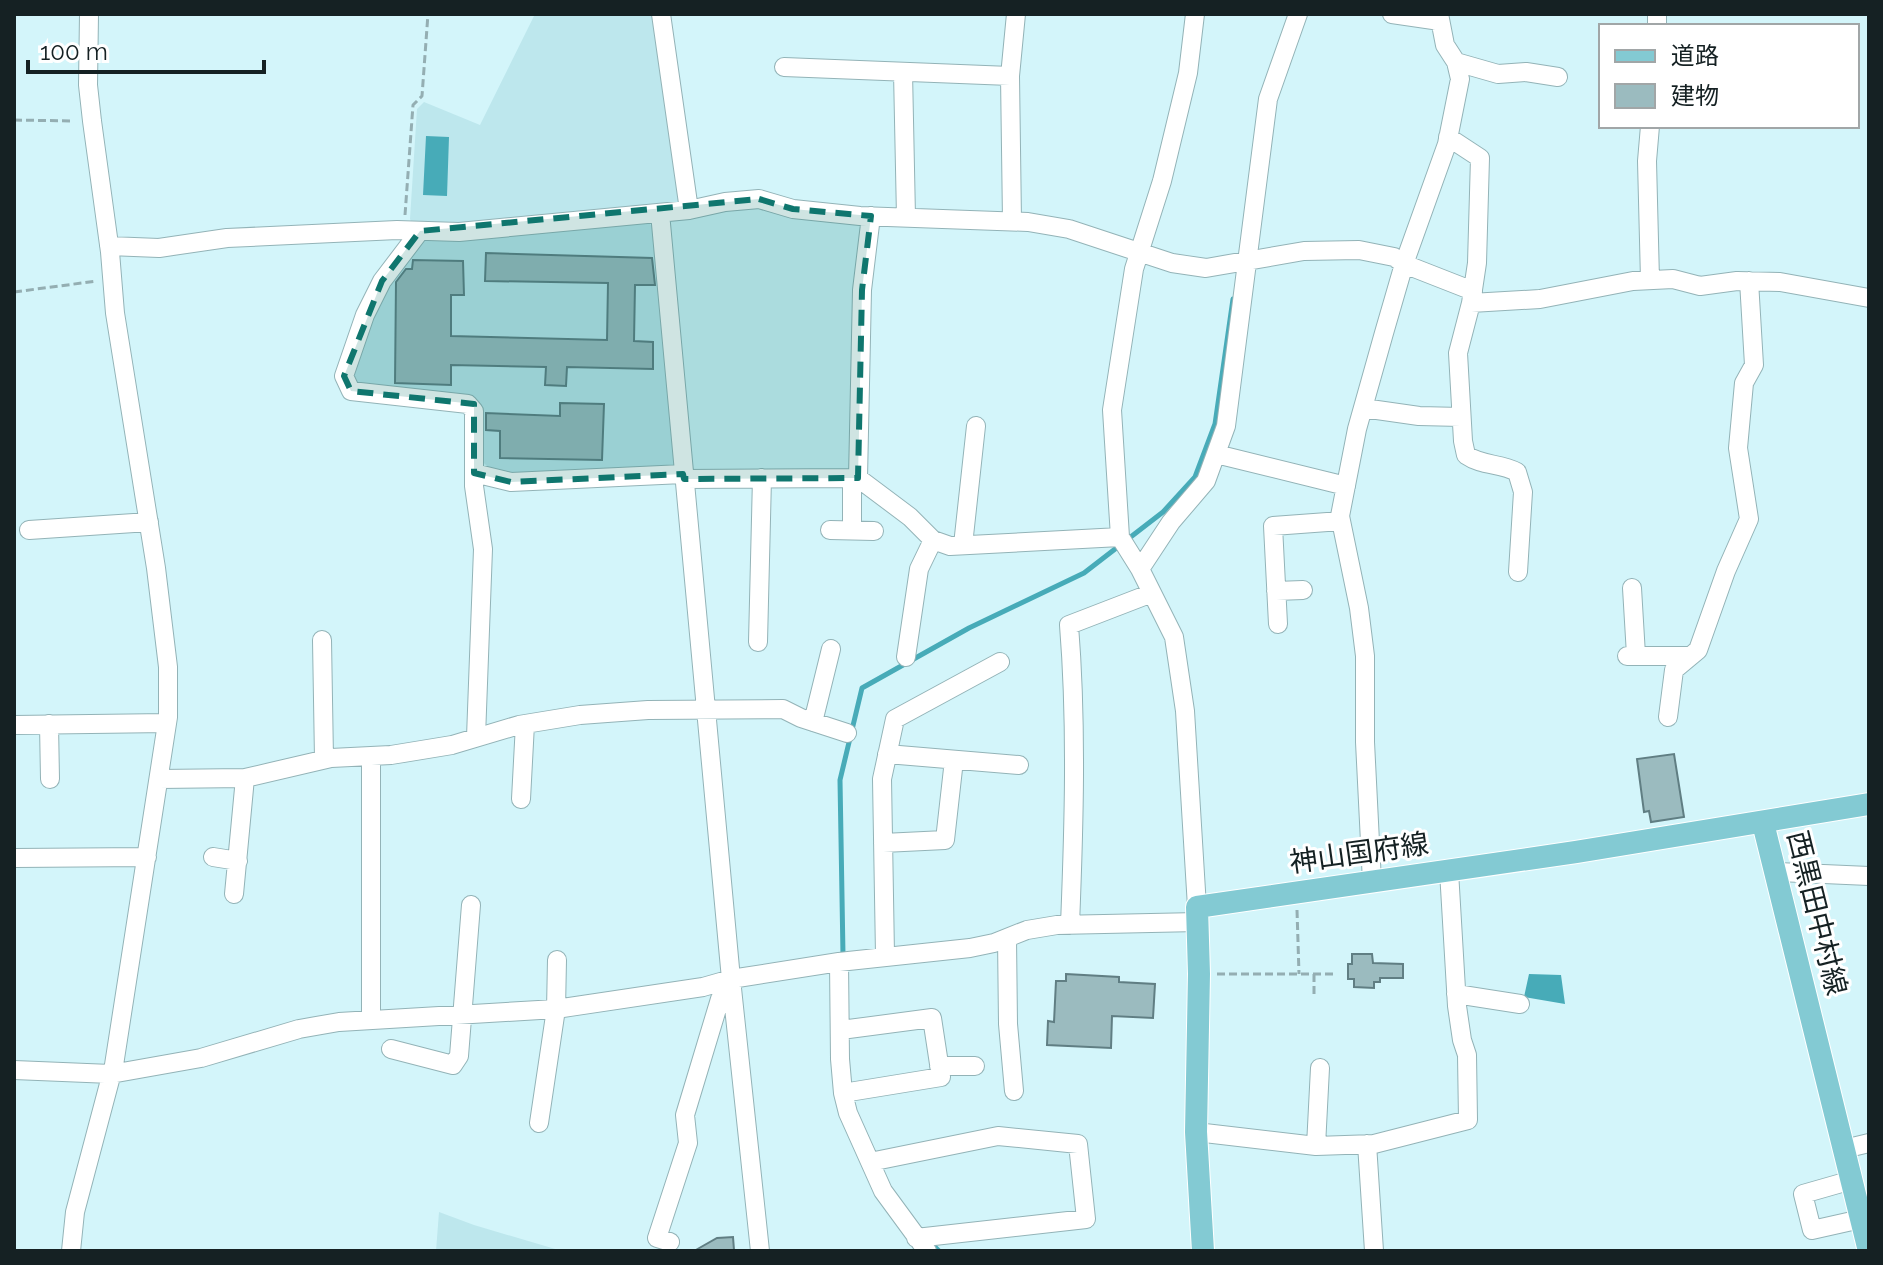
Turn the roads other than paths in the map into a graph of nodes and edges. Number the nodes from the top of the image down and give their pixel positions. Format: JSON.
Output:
{"nodes":[{"id":1,"x":89,"y":14,"type":"edge"},
{"id":2,"x":661,"y":14,"type":"edge"},
{"id":3,"x":1016,"y":14,"type":"edge"},
{"id":4,"x":1195,"y":14,"type":"edge"},
{"id":5,"x":1298,"y":14,"type":"edge"},
{"id":6,"x":1392,"y":14,"type":"edge"},
{"id":7,"x":1440,"y":18,"type":"edge"},
{"id":8,"x":1456,"y":62,"type":"junction"},
{"id":9,"x":784,"y":67,"type":"dead end"},
{"id":10,"x":903,"y":72,"type":"junction"},
{"id":11,"x":1010,"y":76,"type":"junction"},
{"id":12,"x":1558,"y":77,"type":"dead end"},
{"id":13,"x":1650,"y":128,"type":"edge"},
{"id":14,"x":1448,"y":137,"type":"junction"},
{"id":15,"x":689,"y":210,"type":"junction"},
{"id":16,"x":660,"y":213,"type":"junction"},
{"id":17,"x":871,"y":216,"type":"junction"},
{"id":18,"x":906,"y":217,"type":"junction"},
{"id":19,"x":1012,"y":221,"type":"junction"},
{"id":20,"x":410,"y":230,"type":"junction"},
{"id":21,"x":109,"y":246,"type":"junction"},
{"id":22,"x":1140,"y":252,"type":"junction"},
{"id":23,"x":1247,"y":260,"type":"junction"},
{"id":24,"x":1404,"y":264,"type":"junction"},
{"id":25,"x":1650,"y":280,"type":"junction"},
{"id":26,"x":1749,"y":281,"type":"junction"},
{"id":27,"x":1472,"y":297,"type":"junction"},
{"id":28,"x":1869,"y":298,"type":"edge"},
{"id":29,"x":1363,"y":408,"type":"junction"},
{"id":30,"x":1461,"y":417,"type":"junction"},
{"id":31,"x":976,"y":426,"type":"dead end"},
{"id":32,"x":1216,"y":454,"type":"junction"},
{"id":33,"x":474,"y":473,"type":"junction"},
{"id":34,"x":684,"y":477,"type":"junction"},
{"id":35,"x":762,"y":478,"type":"junction"},
{"id":36,"x":858,"y":478,"type":"junction"},
{"id":37,"x":1346,"y":486,"type":"junction"},
{"id":38,"x":1341,"y":521,"type":"junction"},
{"id":39,"x":149,"y":522,"type":"junction"},
{"id":40,"x":29,"y":530,"type":"dead end"},
{"id":41,"x":830,"y":530,"type":"dead end"},
{"id":42,"x":852,"y":530,"type":"junction"},
{"id":43,"x":874,"y":531,"type":"dead end"},
{"id":44,"x":933,"y":540,"type":"junction"},
{"id":45,"x":1121,"y":540,"type":"junction"},
{"id":46,"x":963,"y":545,"type":"junction"},
{"id":47,"x":1140,"y":569,"type":"junction"},
{"id":48,"x":1518,"y":572,"type":"dead end"},
{"id":49,"x":1632,"y":588,"type":"dead end"},
{"id":50,"x":1303,"y":590,"type":"dead end"},
{"id":51,"x":1276,"y":591,"type":"junction"},
{"id":52,"x":1152,"y":593,"type":"junction"},
{"id":53,"x":1278,"y":624,"type":"dead end"},
{"id":54,"x":322,"y":640,"type":"dead end"},
{"id":55,"x":758,"y":642,"type":"dead end"},
{"id":56,"x":831,"y":649,"type":"dead end"},
{"id":57,"x":1691,"y":656,"type":"junction"},
{"id":58,"x":906,"y":657,"type":"dead end"},
{"id":59,"x":1000,"y":662,"type":"dead end"},
{"id":60,"x":706,"y":709,"type":"junction"},
{"id":61,"x":1668,"y":717,"type":"dead end"},
{"id":62,"x":813,"y":722,"type":"junction"},
{"id":63,"x":167,"y":723,"type":"junction"},
{"id":64,"x":49,"y":724,"type":"junction"},
{"id":65,"x":525,"y":724,"type":"junction"},
{"id":66,"x":14,"y":725,"type":"edge"},
{"id":67,"x":847,"y":733,"type":"dead end"},
{"id":68,"x":476,"y":737,"type":"junction"},
{"id":69,"x":887,"y":754,"type":"junction"},
{"id":70,"x":371,"y":756,"type":"junction"},
{"id":71,"x":324,"y":759,"type":"junction"},
{"id":72,"x":954,"y":760,"type":"junction"},
{"id":73,"x":1019,"y":765,"type":"dead end"},
{"id":74,"x":245,"y":778,"type":"junction"},
{"id":75,"x":50,"y":779,"type":"dead end"},
{"id":76,"x":159,"y":779,"type":"junction"},
{"id":77,"x":521,"y":799,"type":"dead end"},
{"id":78,"x":1869,"y":804,"type":"edge"},
{"id":79,"x":1763,"y":823,"type":"junction"},
{"id":80,"x":883,"y":843,"type":"junction"},
{"id":81,"x":147,"y":857,"type":"junction"},
{"id":82,"x":213,"y":857,"type":"dead end"},
{"id":83,"x":14,"y":858,"type":"edge"},
{"id":84,"x":238,"y":861,"type":"junction"},
{"id":85,"x":1449,"y":871,"type":"junction"},
{"id":86,"x":1777,"y":872,"type":"junction"},
{"id":87,"x":1869,"y":876,"type":"edge"},
{"id":88,"x":1372,"y":882,"type":"junction"},
{"id":89,"x":234,"y":894,"type":"dead end"},
{"id":90,"x":471,"y":905,"type":"dead end"},
{"id":91,"x":1198,"y":915,"type":"junction"},
{"id":92,"x":1070,"y":925,"type":"junction"},
{"id":93,"x":1007,"y":938,"type":"junction"},
{"id":94,"x":885,"y":955,"type":"junction"},
{"id":95,"x":557,"y":960,"type":"dead end"},
{"id":96,"x":839,"y":962,"type":"junction"},
{"id":97,"x":731,"y":979,"type":"junction"},
{"id":98,"x":1456,"y":994,"type":"junction"},
{"id":99,"x":1520,"y":1004,"type":"dead end"},
{"id":100,"x":556,"y":1009,"type":"junction"},
{"id":101,"x":464,"y":1014,"type":"junction"},
{"id":102,"x":371,"y":1020,"type":"junction"},
{"id":103,"x":841,"y":1030,"type":"junction"},
{"id":104,"x":391,"y":1049,"type":"dead end"},
{"id":105,"x":939,"y":1066,"type":"junction"},
{"id":106,"x":975,"y":1066,"type":"dead end"},
{"id":107,"x":1320,"y":1068,"type":"dead end"},
{"id":108,"x":14,"y":1070,"type":"edge"},
{"id":109,"x":111,"y":1074,"type":"junction"},
{"id":110,"x":1014,"y":1091,"type":"dead end"},
{"id":111,"x":843,"y":1093,"type":"junction"},
{"id":112,"x":539,"y":1123,"type":"dead end"},
{"id":113,"x":1196,"y":1132,"type":"junction"},
{"id":114,"x":1869,"y":1143,"type":"edge"},
{"id":115,"x":1367,"y":1144,"type":"junction"},
{"id":116,"x":1316,"y":1146,"type":"junction"},
{"id":117,"x":1844,"y":1149,"type":"junction"},
{"id":118,"x":870,"y":1162,"type":"junction"},
{"id":119,"x":1852,"y":1180,"type":"junction"},
{"id":120,"x":1861,"y":1219,"type":"junction"},
{"id":121,"x":670,"y":1242,"type":"dead end"},
{"id":122,"x":921,"y":1247,"type":"edge"},
{"id":123,"x":71,"y":1251,"type":"edge"},
{"id":124,"x":760,"y":1251,"type":"edge"},
{"id":125,"x":1203,"y":1251,"type":"edge"},
{"id":126,"x":1374,"y":1251,"type":"edge"},
{"id":127,"x":1869,"y":1251,"type":"edge"}],
"edges":[{"from":1,"to":21,"type":"street"},
{"from":2,"to":15,"type":"street"},
{"from":3,"to":11,"type":"street"},
{"from":4,"to":22,"type":"street"},
{"from":5,"to":23,"type":"street"},
{"from":6,"to":7,"type":"street"},
{"from":7,"to":8,"type":"street"},
{"from":8,"to":12,"type":"street"},
{"from":8,"to":14,"type":"street"},
{"from":9,"to":10,"type":"street"},
{"from":10,"to":11,"type":"street"},
{"from":10,"to":18,"type":"street"},
{"from":11,"to":19,"type":"street"},
{"from":13,"to":25,"type":"street"},
{"from":14,"to":24,"type":"street"},
{"from":14,"to":27,"type":"street"},
{"from":15,"to":16,"type":"street"},
{"from":15,"to":17,"type":"street"},
{"from":16,"to":20,"type":"street"},
{"from":16,"to":34,"type":"street"},
{"from":17,"to":18,"type":"street"},
{"from":17,"to":36,"type":"street"},
{"from":18,"to":19,"type":"street"},
{"from":19,"to":22,"type":"street"},
{"from":20,"to":21,"type":"street"},
{"from":20,"to":33,"type":"street"},
{"from":21,"to":39,"type":"street"},
{"from":22,"to":23,"type":"street"},
{"from":22,"to":45,"type":"street"},
{"from":23,"to":24,"type":"street"},
{"from":23,"to":32,"type":"street"},
{"from":24,"to":27,"type":"street"},
{"from":24,"to":29,"type":"street"},
{"from":25,"to":26,"type":"street"},
{"from":25,"to":27,"type":"street"},
{"from":26,"to":28,"type":"street"},
{"from":26,"to":57,"type":"street"},
{"from":27,"to":30,"type":"street"},
{"from":29,"to":30,"type":"street"},
{"from":29,"to":37,"type":"street"},
{"from":30,"to":48,"type":"street"},
{"from":31,"to":46,"type":"street"},
{"from":32,"to":37,"type":"street"},
{"from":32,"to":47,"type":"street"},
{"from":33,"to":34,"type":"street"},
{"from":33,"to":68,"type":"street"},
{"from":34,"to":35,"type":"street"},
{"from":34,"to":60,"type":"street"},
{"from":35,"to":36,"type":"street"},
{"from":35,"to":55,"type":"street"},
{"from":36,"to":42,"type":"street"},
{"from":36,"to":44,"type":"street"},
{"from":37,"to":38,"type":"street"},
{"from":38,"to":51,"type":"street"},
{"from":38,"to":88,"type":"street"},
{"from":39,"to":40,"type":"street"},
{"from":39,"to":63,"type":"street"},
{"from":41,"to":42,"type":"street"},
{"from":42,"to":43,"type":"street"},
{"from":44,"to":46,"type":"street"},
{"from":44,"to":58,"type":"street"},
{"from":45,"to":46,"type":"street"},
{"from":45,"to":47,"type":"street"},
{"from":47,"to":52,"type":"street"},
{"from":49,"to":57,"type":"street"},
{"from":50,"to":51,"type":"street"},
{"from":51,"to":53,"type":"street"},
{"from":52,"to":91,"type":"street"},
{"from":52,"to":92,"type":"street"},
{"from":54,"to":71,"type":"street"},
{"from":56,"to":62,"type":"street"},
{"from":57,"to":61,"type":"street"},
{"from":59,"to":69,"type":"street"},
{"from":60,"to":62,"type":"street"},
{"from":60,"to":65,"type":"street"},
{"from":60,"to":97,"type":"street"},
{"from":62,"to":67,"type":"street"},
{"from":63,"to":64,"type":"street"},
{"from":63,"to":76,"type":"street"},
{"from":64,"to":66,"type":"street"},
{"from":64,"to":75,"type":"street"},
{"from":65,"to":68,"type":"street"},
{"from":65,"to":77,"type":"street"},
{"from":68,"to":70,"type":"street"},
{"from":69,"to":72,"type":"street"},
{"from":69,"to":80,"type":"street"},
{"from":70,"to":71,"type":"street"},
{"from":70,"to":102,"type":"street"},
{"from":71,"to":74,"type":"street"},
{"from":72,"to":73,"type":"street"},
{"from":72,"to":80,"type":"street"},
{"from":74,"to":76,"type":"street"},
{"from":74,"to":84,"type":"street"},
{"from":76,"to":81,"type":"street"},
{"from":78,"to":79,"type":"main road","name":"神山国府線"},
{"from":79,"to":85,"type":"main road","name":"神山国府線"},
{"from":79,"to":86,"type":"main road","name":"西黒田中村線"},
{"from":80,"to":94,"type":"street"},
{"from":81,"to":83,"type":"street"},
{"from":81,"to":109,"type":"street"},
{"from":82,"to":84,"type":"street"},
{"from":84,"to":89,"type":"street"},
{"from":85,"to":88,"type":"main road","name":"神山国府線"},
{"from":85,"to":98,"type":"street"},
{"from":86,"to":87,"type":"street"},
{"from":86,"to":117,"type":"main road","name":"西黒田中村線"},
{"from":88,"to":91,"type":"main road","name":"神山国府線"},
{"from":90,"to":101,"type":"street"},
{"from":91,"to":92,"type":"street"},
{"from":91,"to":113,"type":"main road"},
{"from":92,"to":93,"type":"street"},
{"from":93,"to":94,"type":"street"},
{"from":93,"to":110,"type":"street"},
{"from":94,"to":96,"type":"street"},
{"from":95,"to":100,"type":"street"},
{"from":96,"to":97,"type":"street"},
{"from":96,"to":103,"type":"street"},
{"from":97,"to":100,"type":"street"},
{"from":97,"to":121,"type":"street"},
{"from":97,"to":124,"type":"street"},
{"from":98,"to":99,"type":"street"},
{"from":98,"to":115,"type":"street"},
{"from":100,"to":101,"type":"street"},
{"from":100,"to":112,"type":"street"},
{"from":101,"to":102,"type":"street"},
{"from":101,"to":104,"type":"street"},
{"from":102,"to":109,"type":"street"},
{"from":103,"to":105,"type":"street"},
{"from":103,"to":111,"type":"street"},
{"from":105,"to":106,"type":"street"},
{"from":105,"to":111,"type":"street"},
{"from":107,"to":116,"type":"street"},
{"from":108,"to":109,"type":"street"},
{"from":109,"to":123,"type":"street"},
{"from":111,"to":118,"type":"street"},
{"from":113,"to":116,"type":"street"},
{"from":113,"to":125,"type":"main road"},
{"from":114,"to":117,"type":"street"},
{"from":115,"to":116,"type":"street"},
{"from":115,"to":126,"type":"street"},
{"from":117,"to":119,"type":"main road","name":"西黒田中村線"},
{"from":118,"to":122,"type":"street"},
{"from":118,"to":122,"type":"street"},
{"from":119,"to":120,"type":"main road","name":"西黒田中村線"},
{"from":119,"to":120,"type":"street"},
{"from":120,"to":127,"type":"main road","name":"西黒田中村線"}]}
